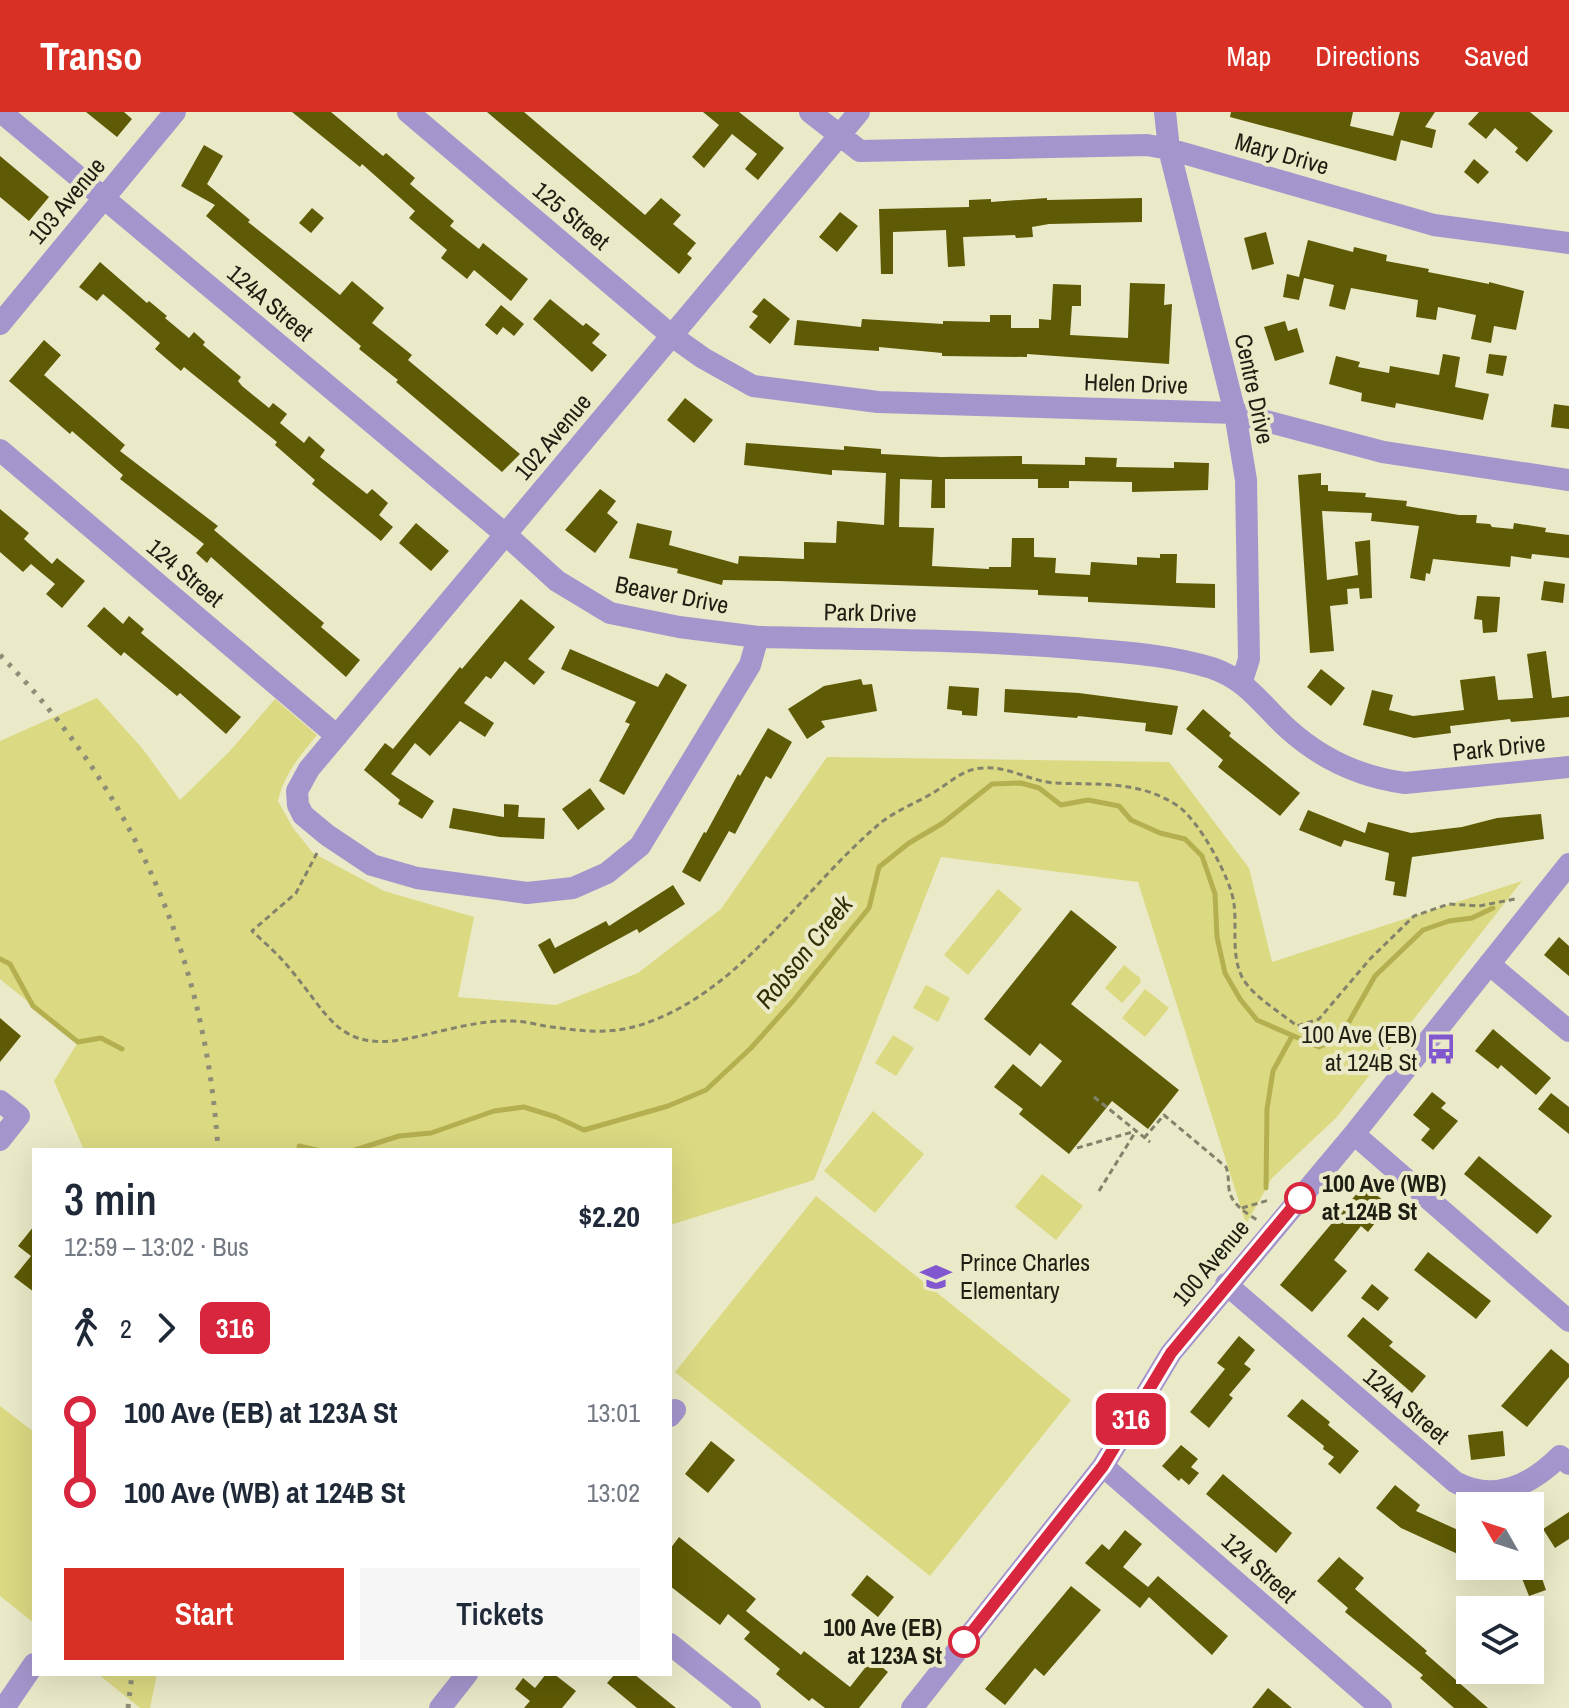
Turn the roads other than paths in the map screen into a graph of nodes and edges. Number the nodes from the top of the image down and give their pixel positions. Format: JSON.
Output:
{"nodes":[{"id":1,"x":1,"y":112,"type":"edge"},
{"id":2,"x":175,"y":112,"type":"edge"},
{"id":3,"x":408,"y":112,"type":"edge"},
{"id":4,"x":810,"y":112,"type":"edge"},
{"id":5,"x":859,"y":112,"type":"edge"},
{"id":6,"x":1165,"y":112,"type":"edge"},
{"id":7,"x":839,"y":136,"type":"junction"},
{"id":8,"x":1169,"y":149,"type":"junction"},
{"id":9,"x":104,"y":198,"type":"junction"},
{"id":10,"x":1569,"y":243,"type":"edge"},
{"id":11,"x":0,"y":324,"type":"edge"},
{"id":12,"x":672,"y":336,"type":"junction"},
{"id":13,"x":703,"y":358,"type":"joint"},
{"id":14,"x":1235,"y":413,"type":"junction"},
{"id":15,"x":0,"y":450,"type":"edge"},
{"id":16,"x":1569,"y":480,"type":"edge"},
{"id":17,"x":505,"y":534,"type":"junction"},
{"id":18,"x":758,"y":637,"type":"junction"},
{"id":19,"x":1242,"y":681,"type":"junction"},
{"id":20,"x":337,"y":736,"type":"junction"},
{"id":21,"x":1569,"y":767,"type":"edge"},
{"id":22,"x":1569,"y":864,"type":"edge"},
{"id":23,"x":1489,"y":964,"type":"junction"},
{"id":24,"x":1569,"y":1031,"type":"edge"},
{"id":25,"x":0,"y":1101,"type":"edge"},
{"id":26,"x":1354,"y":1134,"type":"junction"},
{"id":27,"x":0,"y":1140,"type":"edge"},
{"id":28,"x":1226,"y":1284,"type":"junction"},
{"id":29,"x":1569,"y":1321,"type":"edge"},
{"id":30,"x":1566,"y":1455,"type":"edge"},
{"id":31,"x":1103,"y":1466,"type":"junction"},
{"id":32,"x":672,"y":1646,"type":"edge"},
{"id":33,"x":32,"y":1667,"type":"edge"},
{"id":34,"x":465,"y":1676,"type":"edge"},
{"id":35,"x":4,"y":1708,"type":"edge"},
{"id":36,"x":440,"y":1708,"type":"edge"},
{"id":37,"x":750,"y":1708,"type":"edge"},
{"id":38,"x":912,"y":1708,"type":"edge"},
{"id":39,"x":1381,"y":1708,"type":"edge"}],
"edges":[{"from":1,"to":9,"type":"street","name":"124A Street"},
{"from":2,"to":9,"type":"street","name":"103 Avenue"},
{"from":3,"to":12,"type":"street","name":"125 Street"},
{"from":4,"to":7,"type":"street","name":"Mary Drive"},
{"from":5,"to":7,"type":"street","name":"102 Avenue"},
{"from":6,"to":8,"type":"street","name":"Centre Drive"},
{"from":7,"to":8,"type":"street","name":"Mary Drive"},
{"from":7,"to":12,"type":"street","name":"102 Avenue"},
{"from":8,"to":10,"type":"street","name":"Mary Drive"},
{"from":8,"to":14,"type":"street","name":"Centre Drive"},
{"from":9,"to":11,"type":"street","name":"103 Avenue"},
{"from":9,"to":17,"type":"street","name":"124A Street"},
{"from":12,"to":13,"type":"street","name":"125 Street"},
{"from":12,"to":17,"type":"street","name":"102 Avenue"},
{"from":13,"to":14,"type":"street","name":"Helen Drive"},
{"from":14,"to":16,"type":"street","name":"Helen Drive"},
{"from":14,"to":19,"type":"street","name":"Centre Drive"},
{"from":15,"to":20,"type":"street","name":"124 Street"},
{"from":17,"to":18,"type":"street","name":"Beaver Drive"},
{"from":17,"to":20,"type":"street","name":"102 Avenue"},
{"from":18,"to":19,"type":"street","name":"Park Drive"},
{"from":18,"to":20,"type":"street","name":"102 Avenue"},
{"from":19,"to":21,"type":"street","name":"Park Drive"},
{"from":22,"to":23,"type":"street","name":"100 Avenue"},
{"from":23,"to":24,"type":"street"},
{"from":23,"to":26,"type":"street","name":"100 Avenue"},
{"from":25,"to":27,"type":"street"},
{"from":26,"to":28,"type":"street","name":"100 Avenue"},
{"from":26,"to":29,"type":"street"},
{"from":28,"to":30,"type":"street","name":"124A Street"},
{"from":28,"to":31,"type":"street","name":"100 Avenue"},
{"from":31,"to":38,"type":"street","name":"100 Avenue"},
{"from":31,"to":39,"type":"street","name":"124 Street"},
{"from":32,"to":37,"type":"street"},
{"from":33,"to":35,"type":"street"},
{"from":34,"to":36,"type":"street"}]}
